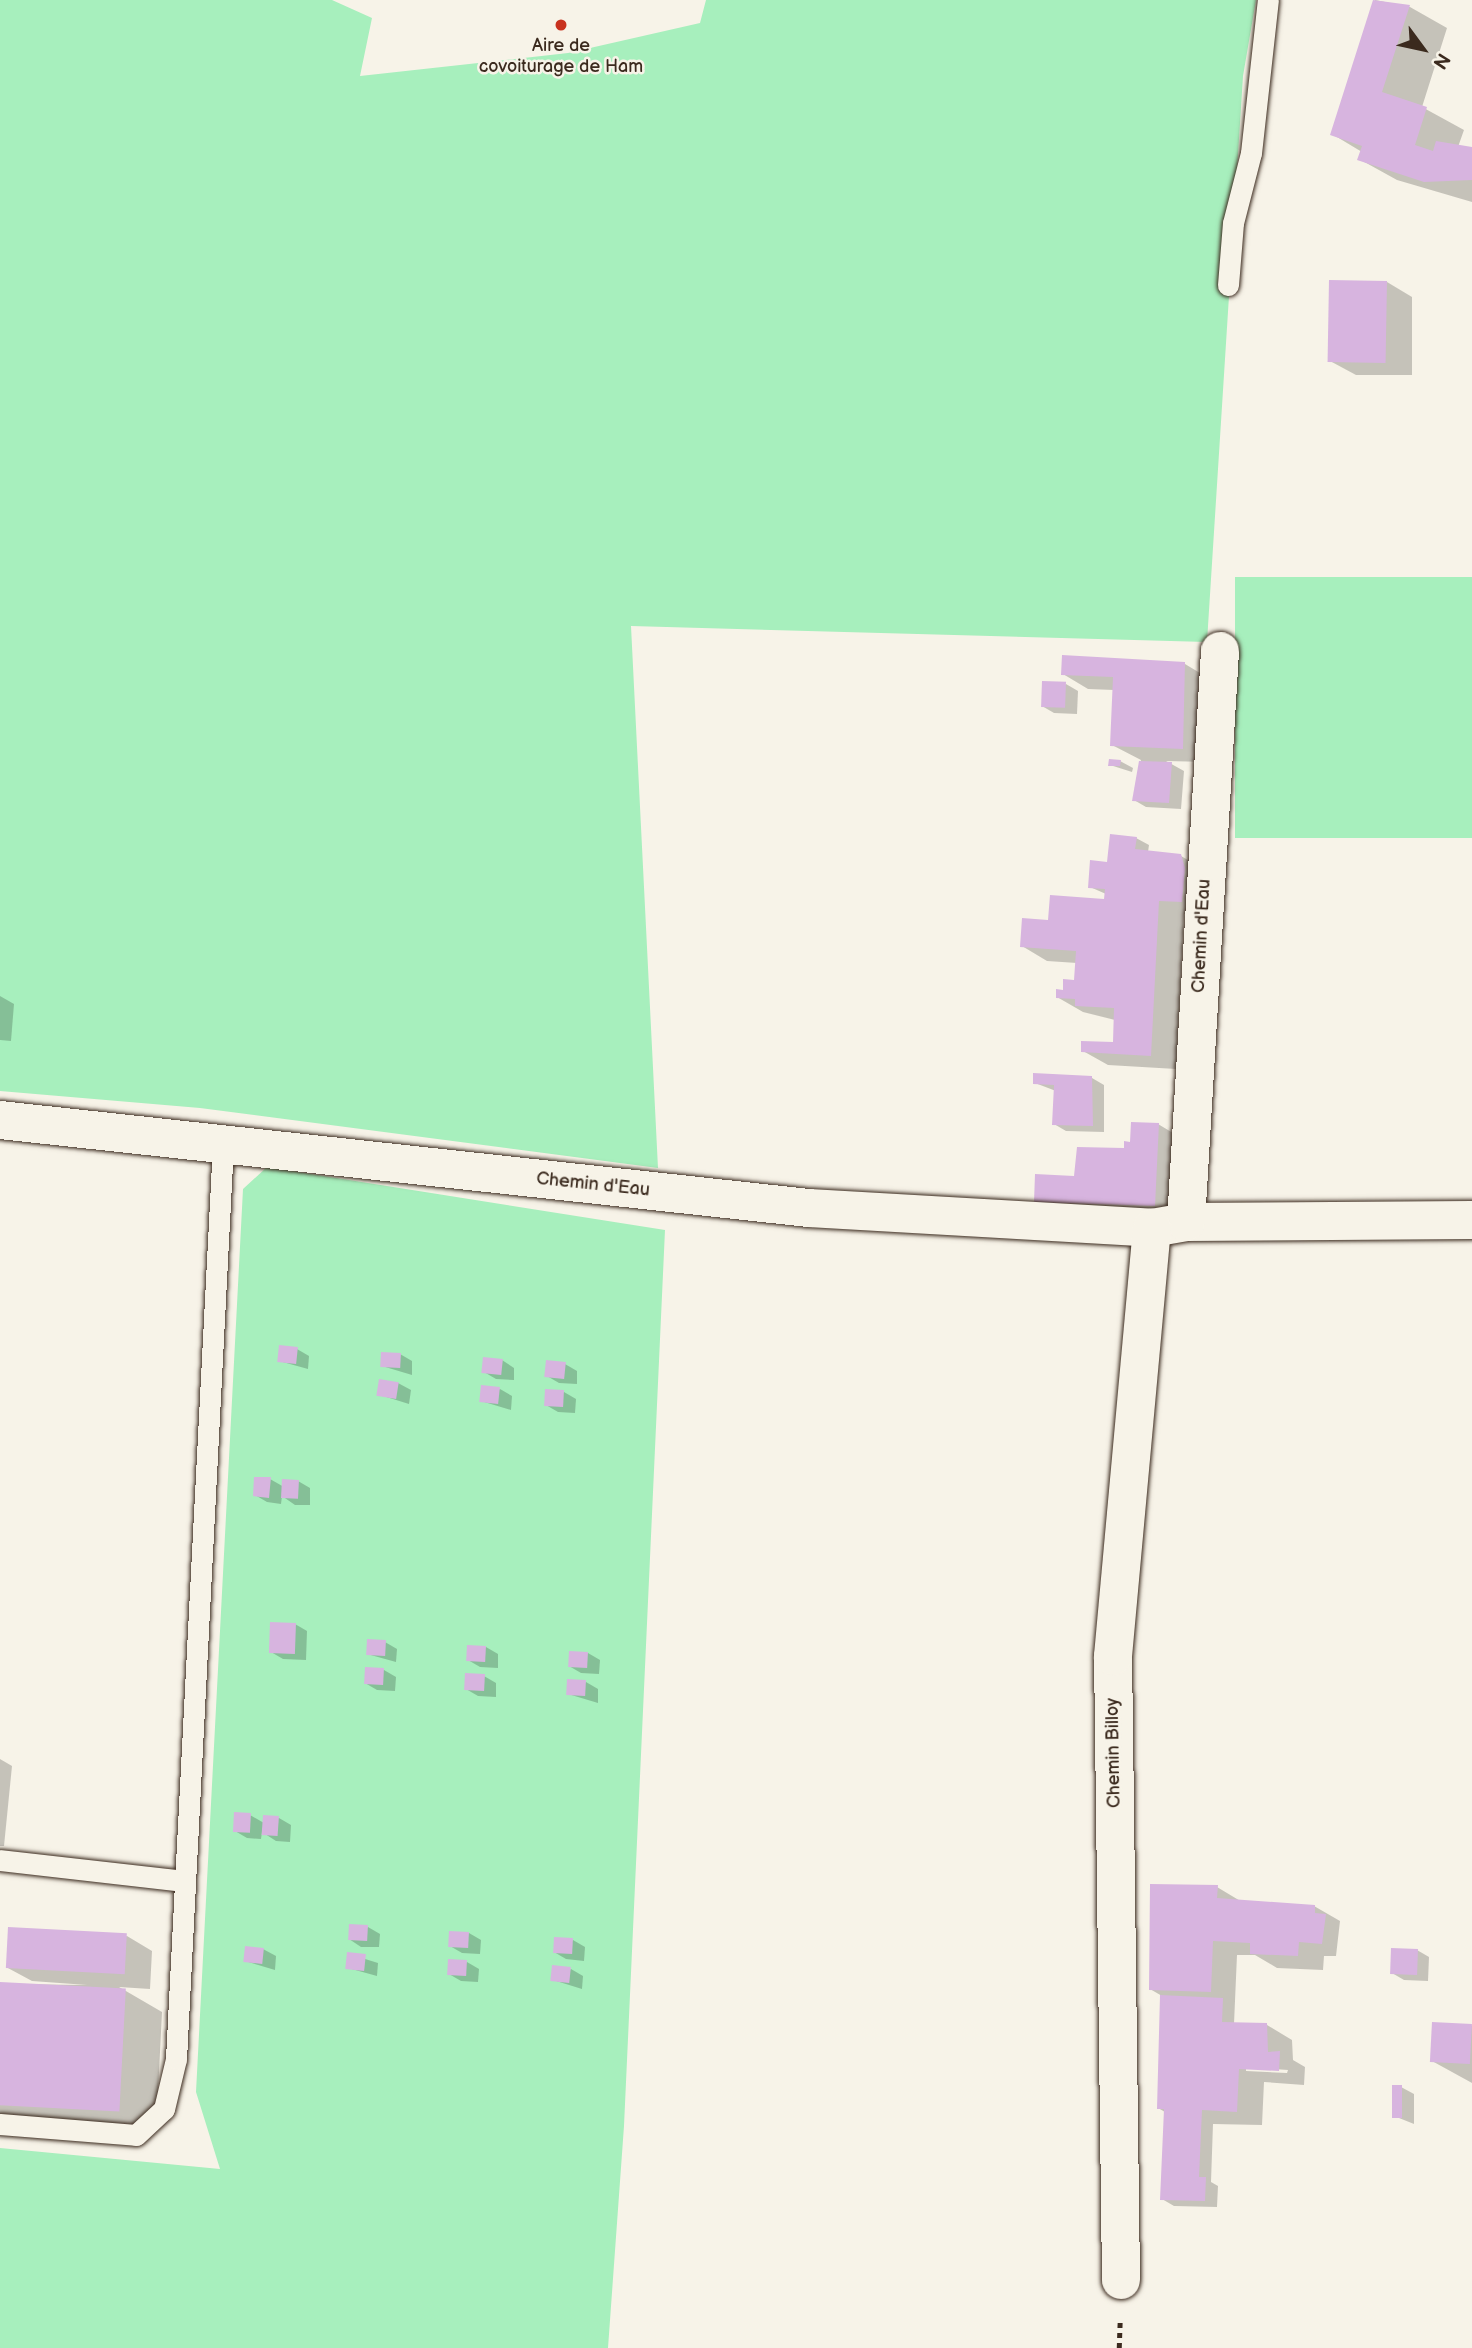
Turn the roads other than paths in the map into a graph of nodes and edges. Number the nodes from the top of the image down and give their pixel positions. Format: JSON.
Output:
{"nodes":[{"id":1,"x":1268,"y":0,"type":"edge"},
{"id":2,"x":1228,"y":285,"type":"dead end"},
{"id":3,"x":1220,"y":651,"type":"dead end"},
{"id":4,"x":0,"y":1120,"type":"edge"},
{"id":5,"x":223,"y":1144,"type":"junction"},
{"id":6,"x":1472,"y":1220,"type":"edge"},
{"id":7,"x":1169,"y":1225,"type":"junction"},
{"id":8,"x":0,"y":1860,"type":"edge"},
{"id":9,"x":185,"y":1881,"type":"junction"},
{"id":10,"x":0,"y":2124,"type":"edge"},
{"id":11,"x":1121,"y":2280,"type":"dead end"}],
"edges":[{"from":1,"to":2,"type":"lane"},
{"from":3,"to":7,"type":"street","name":"Chemin d'Eau"},
{"from":4,"to":5,"type":"street","name":"Chemin d'Eau"},
{"from":5,"to":7,"type":"street","name":"Chemin d'Eau"},
{"from":5,"to":9,"type":"lane"},
{"from":6,"to":7,"type":"street","name":"Chemin d'Eau"},
{"from":7,"to":11,"type":"street","name":"Chemin Billoy"},
{"from":8,"to":9,"type":"lane"},
{"from":9,"to":10,"type":"lane"}]}
